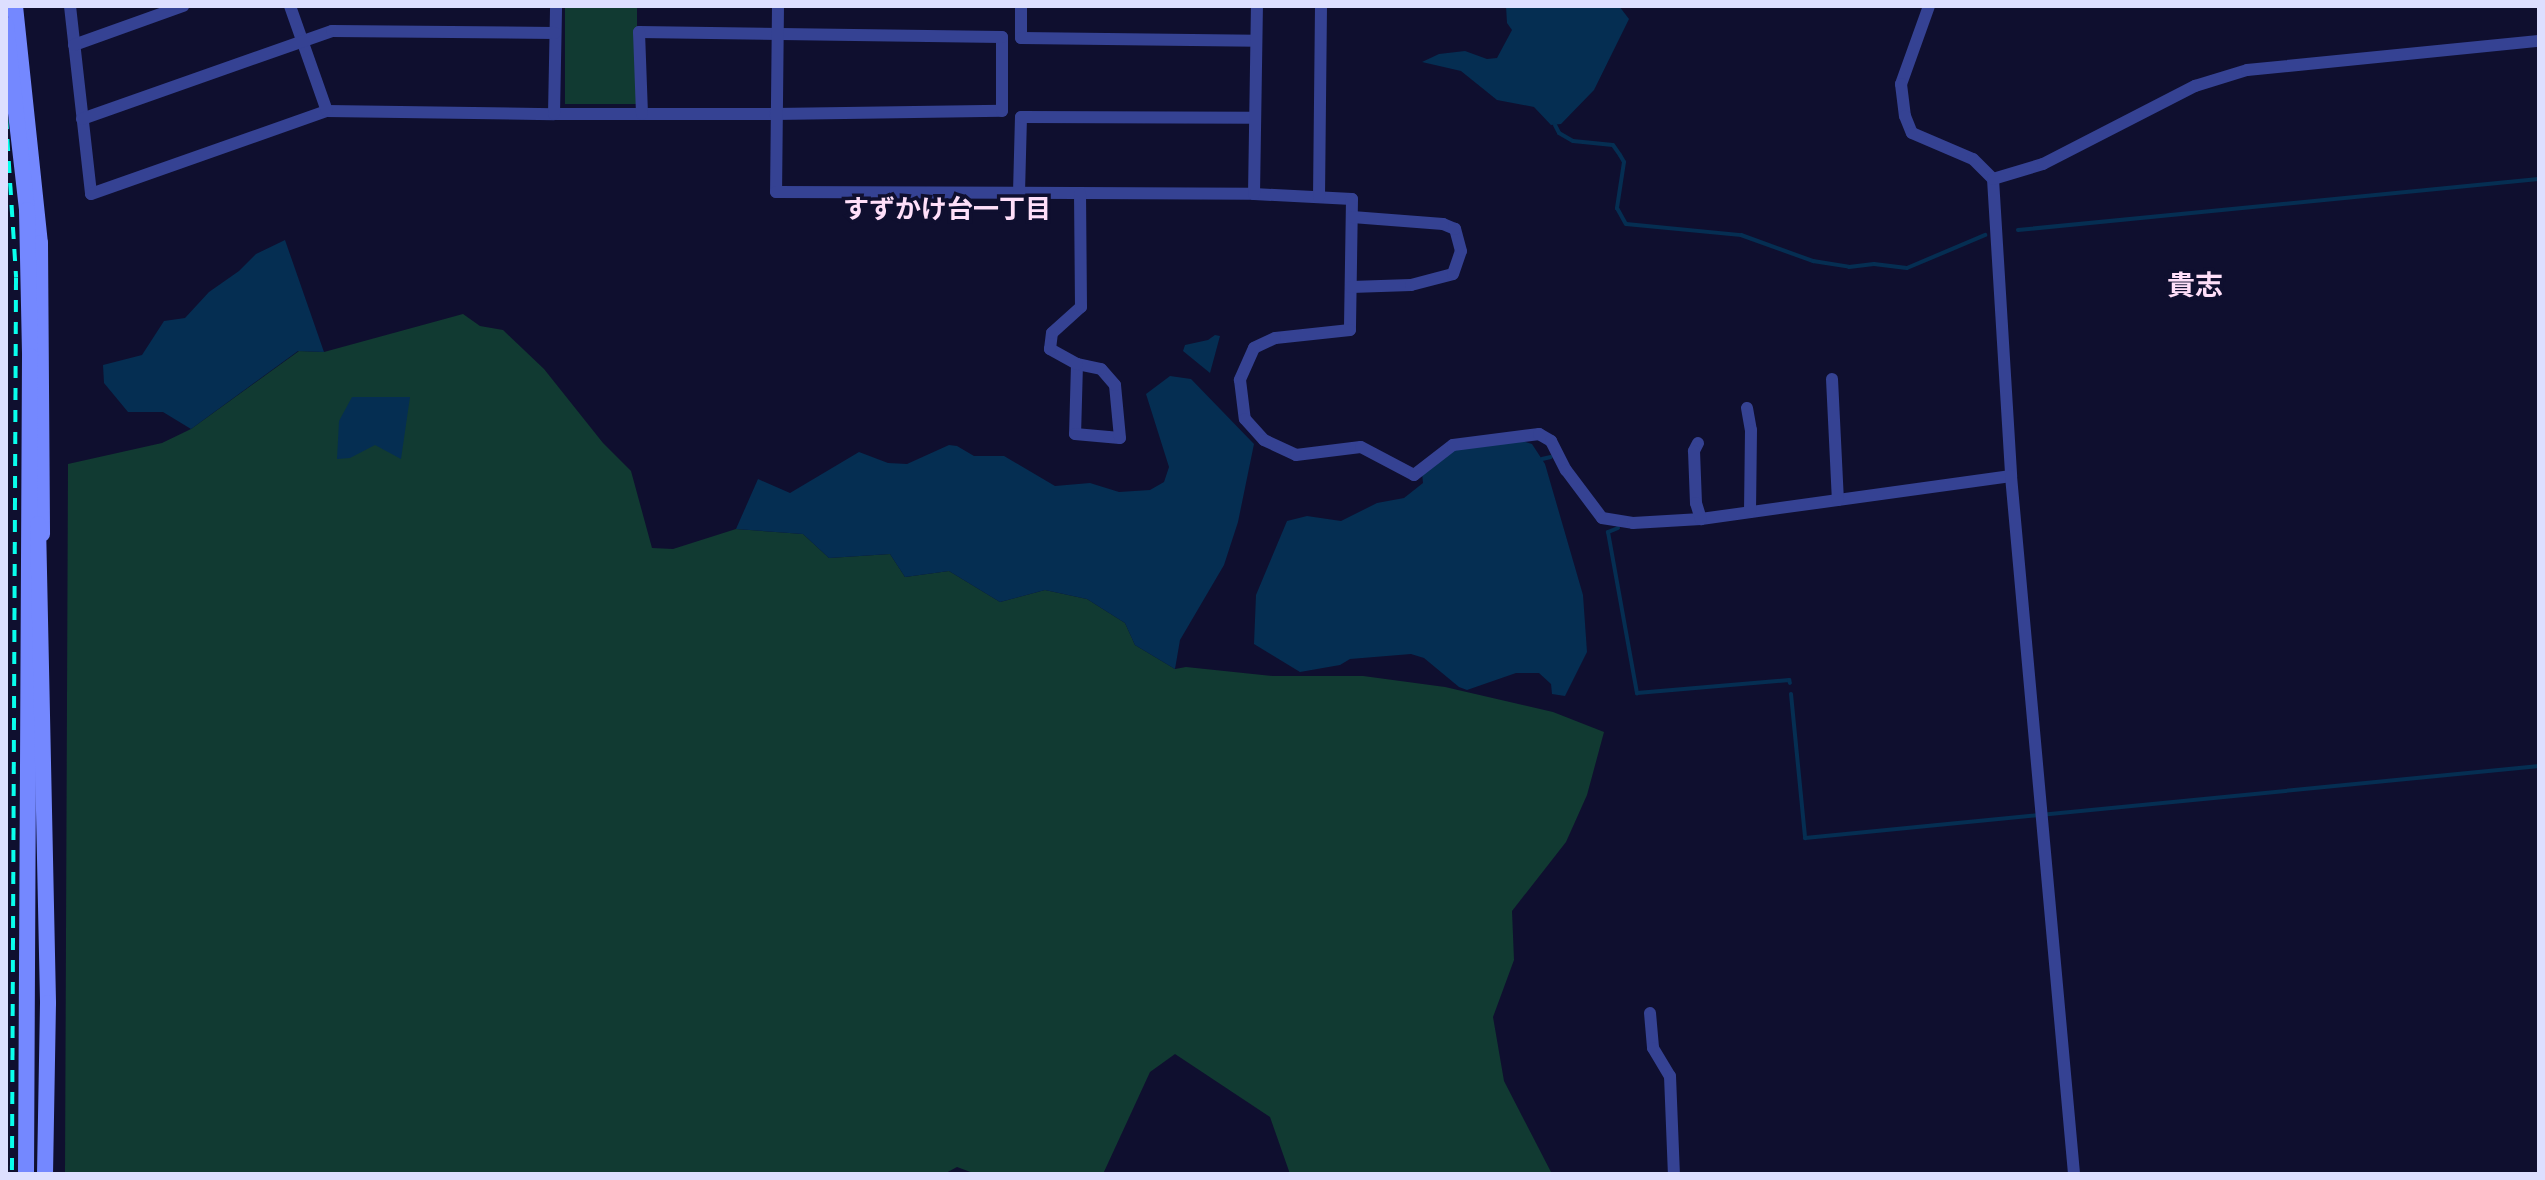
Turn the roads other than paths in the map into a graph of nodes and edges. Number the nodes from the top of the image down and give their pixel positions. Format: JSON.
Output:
{"nodes":[{"id":1,"x":15,"y":6,"type":"edge"},
{"id":2,"x":70,"y":6,"type":"edge"},
{"id":3,"x":183,"y":6,"type":"edge"},
{"id":4,"x":290,"y":6,"type":"edge"},
{"id":5,"x":556,"y":6,"type":"edge"},
{"id":6,"x":778,"y":6,"type":"edge"},
{"id":7,"x":1021,"y":6,"type":"edge"},
{"id":8,"x":1257,"y":6,"type":"edge"},
{"id":9,"x":1321,"y":6,"type":"edge"},
{"id":10,"x":1929,"y":6,"type":"edge"},
{"id":11,"x":6,"y":25,"type":"edge"},
{"id":12,"x":778,"y":32,"type":"junction"},
{"id":13,"x":555,"y":33,"type":"junction"},
{"id":14,"x":302,"y":41,"type":"junction"},
{"id":15,"x":1256,"y":41,"type":"junction"},
{"id":16,"x":2539,"y":41,"type":"edge"},
{"id":17,"x":74,"y":45,"type":"junction"},
{"id":18,"x":327,"y":111,"type":"junction"},
{"id":19,"x":554,"y":114,"type":"junction"},
{"id":20,"x":642,"y":114,"type":"junction"},
{"id":21,"x":775,"y":114,"type":"junction"},
{"id":22,"x":1255,"y":118,"type":"junction"},
{"id":23,"x":82,"y":119,"type":"junction"},
{"id":24,"x":1993,"y":179,"type":"junction"},
{"id":25,"x":1019,"y":193,"type":"junction"},
{"id":26,"x":1080,"y":194,"type":"junction"},
{"id":27,"x":1254,"y":194,"type":"junction"},
{"id":28,"x":1319,"y":197,"type":"junction"},
{"id":29,"x":1352,"y":217,"type":"junction"},
{"id":30,"x":1351,"y":287,"type":"junction"},
{"id":31,"x":1077,"y":364,"type":"junction"},
{"id":32,"x":1832,"y":379,"type":"dead end"},
{"id":33,"x":30,"y":393,"type":"junction"},
{"id":34,"x":1747,"y":408,"type":"dead end"},
{"id":35,"x":1698,"y":443,"type":"dead end"},
{"id":36,"x":2011,"y":476,"type":"junction"},
{"id":37,"x":1838,"y":500,"type":"junction"},
{"id":38,"x":1750,"y":512,"type":"junction"},
{"id":39,"x":1701,"y":519,"type":"junction"},
{"id":40,"x":41,"y":563,"type":"junction"},
{"id":41,"x":1650,"y":1013,"type":"dead end"},
{"id":42,"x":26,"y":1174,"type":"edge"},
{"id":43,"x":45,"y":1174,"type":"edge"},
{"id":44,"x":1674,"y":1174,"type":"edge"},
{"id":45,"x":2074,"y":1174,"type":"edge"}],
"edges":[{"from":1,"to":40,"type":"main road"},
{"from":2,"to":17,"type":"street"},
{"from":3,"to":17,"type":"street"},
{"from":4,"to":14,"type":"street"},
{"from":5,"to":13,"type":"street"},
{"from":6,"to":12,"type":"street"},
{"from":7,"to":15,"type":"street"},
{"from":8,"to":15,"type":"street"},
{"from":9,"to":28,"type":"street"},
{"from":10,"to":24,"type":"street"},
{"from":11,"to":33,"type":"main road"},
{"from":12,"to":20,"type":"street"},
{"from":12,"to":21,"type":"street"},
{"from":12,"to":21,"type":"street"},
{"from":13,"to":14,"type":"street"},
{"from":13,"to":19,"type":"street"},
{"from":14,"to":18,"type":"street"},
{"from":14,"to":23,"type":"street"},
{"from":15,"to":22,"type":"street"},
{"from":16,"to":24,"type":"street"},
{"from":17,"to":23,"type":"street"},
{"from":18,"to":19,"type":"street"},
{"from":18,"to":23,"type":"street"},
{"from":19,"to":20,"type":"street"},
{"from":20,"to":21,"type":"street"},
{"from":21,"to":25,"type":"street"},
{"from":22,"to":25,"type":"street"},
{"from":22,"to":27,"type":"street"},
{"from":24,"to":36,"type":"street"},
{"from":25,"to":26,"type":"street"},
{"from":26,"to":27,"type":"street"},
{"from":26,"to":31,"type":"street"},
{"from":27,"to":28,"type":"street"},
{"from":28,"to":29,"type":"street"},
{"from":29,"to":30,"type":"street"},
{"from":29,"to":30,"type":"street"},
{"from":30,"to":39,"type":"street"},
{"from":31,"to":31,"type":"street"},
{"from":32,"to":37,"type":"street"},
{"from":33,"to":40,"type":"main road"},
{"from":33,"to":42,"type":"main road"},
{"from":34,"to":38,"type":"street"},
{"from":35,"to":39,"type":"street"},
{"from":36,"to":37,"type":"street"},
{"from":36,"to":45,"type":"street"},
{"from":37,"to":38,"type":"street"},
{"from":38,"to":39,"type":"street"},
{"from":40,"to":43,"type":"main road"},
{"from":41,"to":44,"type":"street"}]}
